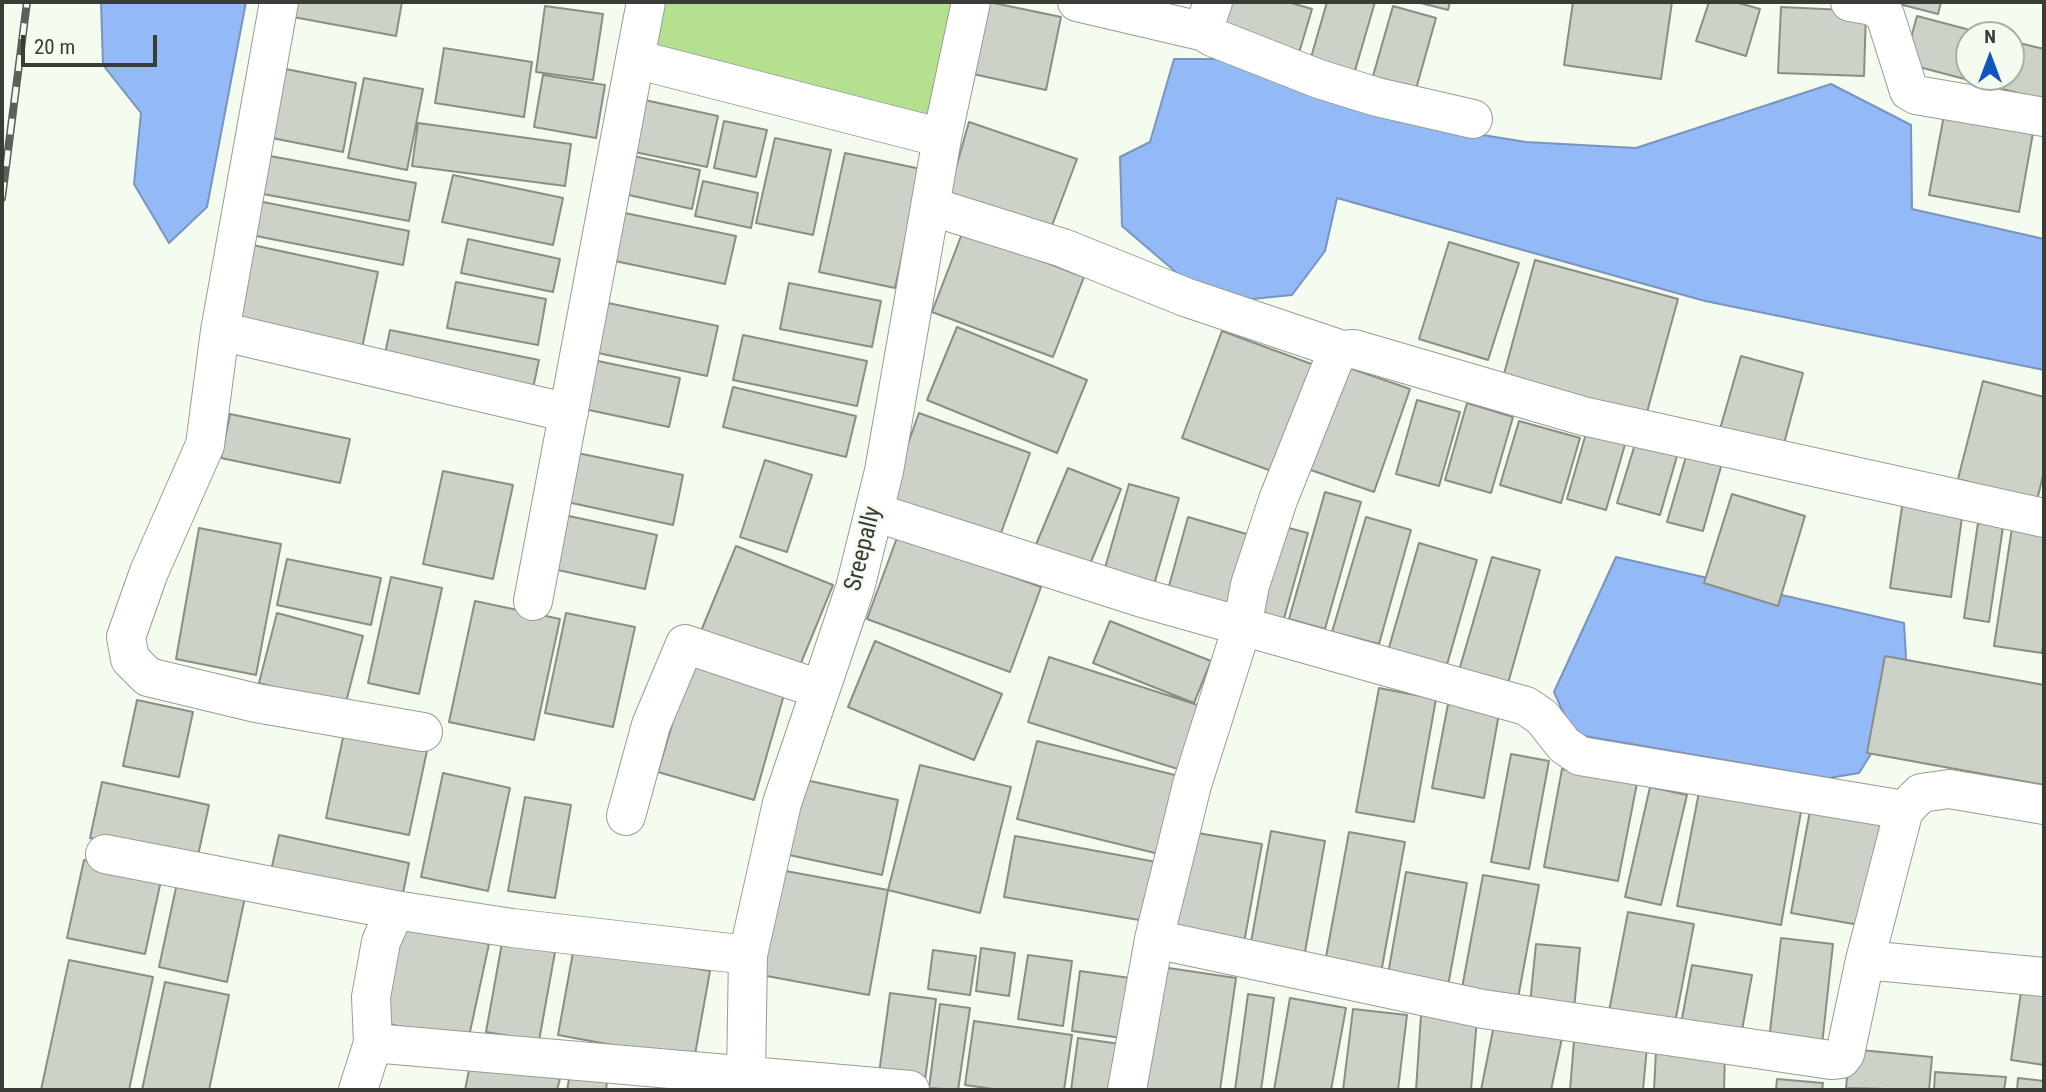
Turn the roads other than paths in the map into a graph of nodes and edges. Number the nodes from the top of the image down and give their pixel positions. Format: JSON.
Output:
{"nodes":[{"id":1,"x":279,"y":2,"type":"edge"},
{"id":2,"x":646,"y":2,"type":"edge"},
{"id":3,"x":971,"y":2,"type":"edge"},
{"id":4,"x":1077,"y":2,"type":"edge"},
{"id":5,"x":1850,"y":2,"type":"edge"},
{"id":6,"x":1209,"y":17,"type":"edge"},
{"id":7,"x":635,"y":60,"type":"junction"},
{"id":8,"x":2044,"y":117,"type":"edge"},
{"id":9,"x":1473,"y":119,"type":"dead end"},
{"id":10,"x":942,"y":138,"type":"junction"},
{"id":11,"x":930,"y":206,"type":"junction"},
{"id":12,"x":220,"y":331,"type":"junction"},
{"id":13,"x":1342,"y":350,"type":"junction"},
{"id":14,"x":569,"y":412,"type":"junction"},
{"id":15,"x":874,"y":512,"type":"junction"},
{"id":16,"x":2044,"y":518,"type":"edge"},
{"id":17,"x":533,"y":601,"type":"dead end"},
{"id":18,"x":1242,"y":627,"type":"junction"},
{"id":19,"x":819,"y":689,"type":"junction"},
{"id":20,"x":423,"y":732,"type":"dead end"},
{"id":21,"x":2044,"y":805,"type":"edge"},
{"id":22,"x":1904,"y":810,"type":"junction"},
{"id":23,"x":626,"y":816,"type":"dead end"},
{"id":24,"x":105,"y":854,"type":"dead end"},
{"id":25,"x":395,"y":910,"type":"junction"},
{"id":26,"x":1154,"y":939,"type":"junction"},
{"id":27,"x":748,"y":955,"type":"junction"},
{"id":28,"x":1865,"y":960,"type":"junction"},
{"id":29,"x":2044,"y":977,"type":"edge"},
{"id":30,"x":373,"y":1043,"type":"junction"},
{"id":31,"x":745,"y":1082,"type":"edge"},
{"id":32,"x":358,"y":1090,"type":"edge"},
{"id":33,"x":910,"y":1090,"type":"edge"},
{"id":34,"x":1127,"y":1090,"type":"edge"}],
"edges":[{"from":1,"to":12,"type":"street"},
{"from":2,"to":7,"type":"street"},
{"from":3,"to":10,"type":"street","name":"Sreepally"},
{"from":4,"to":6,"type":"street"},
{"from":5,"to":8,"type":"street"},
{"from":6,"to":9,"type":"street"},
{"from":7,"to":10,"type":"street"},
{"from":7,"to":14,"type":"street"},
{"from":10,"to":11,"type":"street","name":"Sreepally"},
{"from":11,"to":13,"type":"street"},
{"from":11,"to":15,"type":"street","name":"Sreepally"},
{"from":12,"to":14,"type":"street"},
{"from":12,"to":20,"type":"street"},
{"from":13,"to":16,"type":"street"},
{"from":13,"to":18,"type":"street"},
{"from":14,"to":17,"type":"street"},
{"from":15,"to":18,"type":"street"},
{"from":15,"to":19,"type":"street","name":"Sreepally"},
{"from":18,"to":22,"type":"street"},
{"from":18,"to":26,"type":"street"},
{"from":19,"to":23,"type":"street"},
{"from":19,"to":27,"type":"street","name":"Sreepally"},
{"from":21,"to":22,"type":"street"},
{"from":22,"to":28,"type":"street"},
{"from":24,"to":25,"type":"street"},
{"from":25,"to":27,"type":"street"},
{"from":25,"to":30,"type":"street"},
{"from":26,"to":28,"type":"street"},
{"from":26,"to":34,"type":"street"},
{"from":27,"to":31,"type":"street","name":"Sreepally"},
{"from":28,"to":29,"type":"street"},
{"from":30,"to":31,"type":"street"},
{"from":30,"to":32,"type":"street"},
{"from":31,"to":33,"type":"street"}]}
